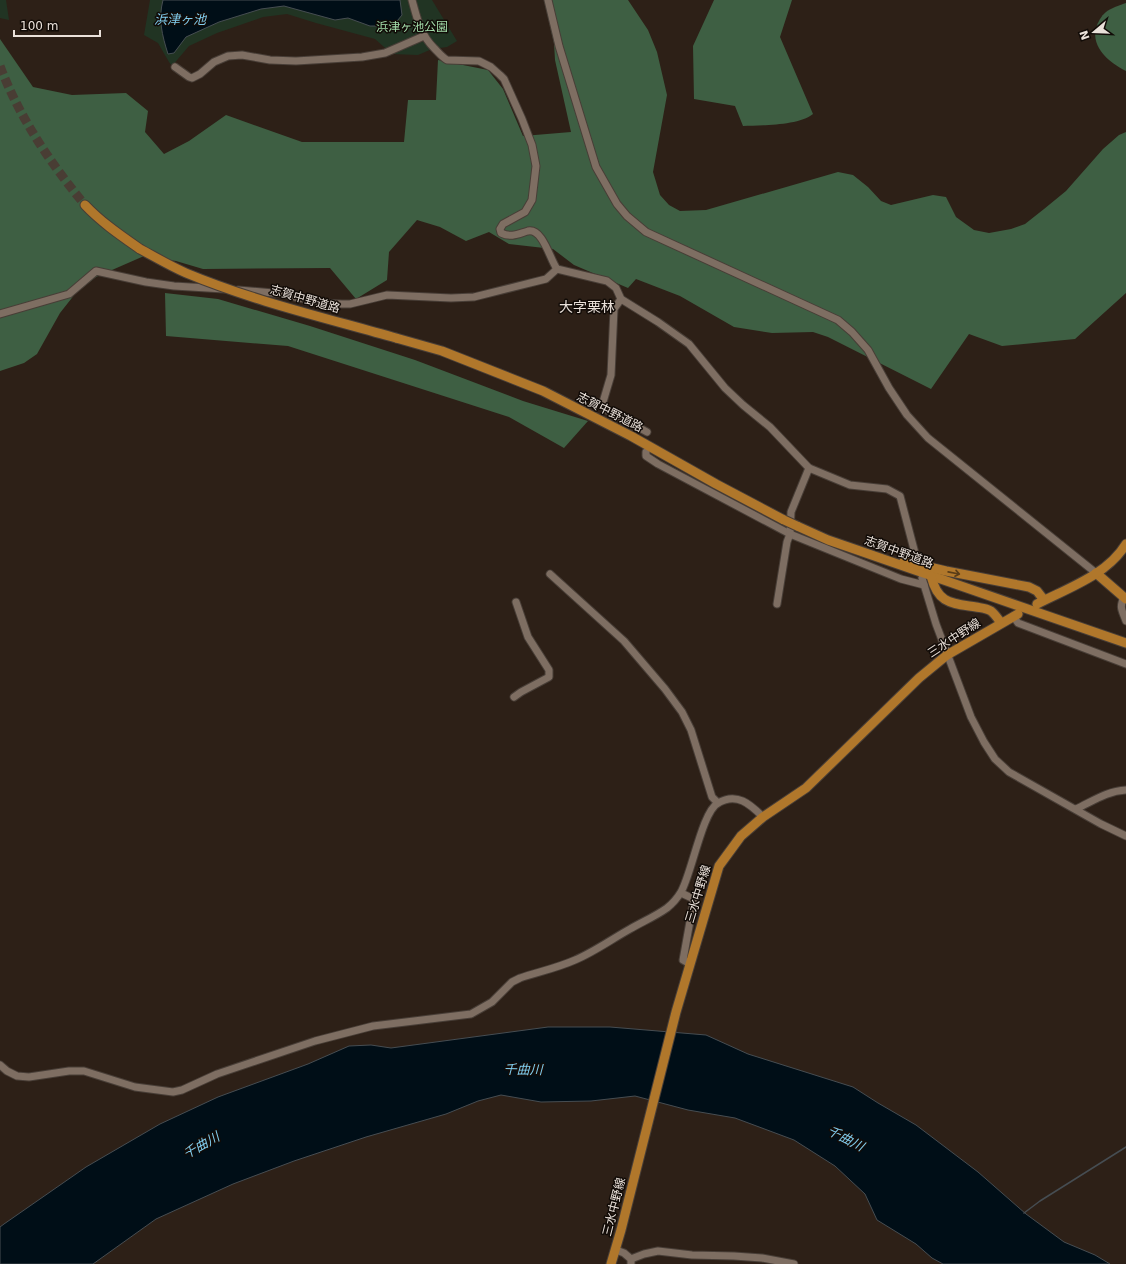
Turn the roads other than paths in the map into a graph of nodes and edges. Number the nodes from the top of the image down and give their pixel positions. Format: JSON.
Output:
{"nodes":[{"id":1,"x":412,"y":0,"type":"edge"},
{"id":2,"x":548,"y":0,"type":"edge"},
{"id":3,"x":424,"y":36,"type":"junction"},
{"id":4,"x":175,"y":67,"type":"dead end"},
{"id":5,"x":85,"y":205,"type":"tunnel mouth"},
{"id":6,"x":557,"y":269,"type":"junction"},
{"id":7,"x":621,"y":299,"type":"junction"},
{"id":8,"x":0,"y":314,"type":"edge"},
{"id":9,"x":647,"y":432,"type":"dead end"},
{"id":10,"x":646,"y":452,"type":"dead end"},
{"id":11,"x":809,"y":468,"type":"junction"},
{"id":12,"x":790,"y":534,"type":"junction"},
{"id":13,"x":1126,"y":544,"type":"edge"},
{"id":14,"x":875,"y":556,"type":"junction"},
{"id":15,"x":916,"y":557,"type":"dead end"},
{"id":16,"x":1096,"y":573,"type":"junction"},
{"id":17,"x":550,"y":574,"type":"dead end"},
{"id":18,"x":926,"y":580,"type":"junction"},
{"id":19,"x":1126,"y":598,"type":"edge"},
{"id":20,"x":516,"y":602,"type":"dead end"},
{"id":21,"x":777,"y":604,"type":"dead end"},
{"id":22,"x":1016,"y":615,"type":"joint"},
{"id":23,"x":1126,"y":621,"type":"edge"},
{"id":24,"x":1001,"y":623,"type":"junction"},
{"id":25,"x":1126,"y":643,"type":"edge"},
{"id":26,"x":947,"y":655,"type":"junction"},
{"id":27,"x":1126,"y":664,"type":"edge"},
{"id":28,"x":514,"y":697,"type":"dead end"},
{"id":29,"x":1126,"y":790,"type":"edge"},
{"id":30,"x":718,"y":803,"type":"junction"},
{"id":31,"x":1076,"y":809,"type":"junction"},
{"id":32,"x":763,"y":817,"type":"junction"},
{"id":33,"x":1126,"y":836,"type":"edge"},
{"id":34,"x":681,"y":893,"type":"junction"},
{"id":35,"x":690,"y":964,"type":"junction"},
{"id":36,"x":0,"y":1065,"type":"edge"},
{"id":37,"x":616,"y":1250,"type":"junction"},
{"id":38,"x":762,"y":1261,"type":"edge"},
{"id":39,"x":631,"y":1262,"type":"edge"},
{"id":40,"x":611,"y":1264,"type":"edge"},
{"id":41,"x":794,"y":1264,"type":"edge"}],
"edges":[{"from":1,"to":3,"type":"street"},
{"from":2,"to":16,"type":"street"},
{"from":3,"to":4,"type":"street"},
{"from":3,"to":6,"type":"street"},
{"from":5,"to":14,"type":"main road","name":"志賀中野道路","bridge":true},
{"from":6,"to":7,"type":"street"},
{"from":6,"to":8,"type":"street"},
{"from":7,"to":9,"type":"street"},
{"from":7,"to":11,"type":"street"},
{"from":10,"to":12,"type":"street"},
{"from":11,"to":12,"type":"street"},
{"from":11,"to":15,"type":"street"},
{"from":12,"to":18,"type":"street"},
{"from":12,"to":21,"type":"street"},
{"from":13,"to":16,"type":"main road"},
{"from":14,"to":16,"type":"main road","one_way":true},
{"from":14,"to":18,"type":"main road","name":"志賀中野道路"},
{"from":16,"to":19,"type":"main road"},
{"from":17,"to":30,"type":"street"},
{"from":18,"to":24,"type":"main road"},
{"from":18,"to":25,"type":"main road","name":"志賀中野道路"},
{"from":18,"to":26,"type":"street"},
{"from":19,"to":23,"type":"street"},
{"from":20,"to":28,"type":"street"},
{"from":22,"to":24,"type":"main road","name":"三水中野線"},
{"from":22,"to":27,"type":"street"},
{"from":24,"to":26,"type":"main road","name":"三水中野線"},
{"from":26,"to":31,"type":"street"},
{"from":26,"to":32,"type":"main road","name":"三水中野線"},
{"from":29,"to":31,"type":"street"},
{"from":30,"to":32,"type":"street"},
{"from":30,"to":34,"type":"street"},
{"from":31,"to":33,"type":"street"},
{"from":32,"to":35,"type":"main road","name":"三水中野線"},
{"from":34,"to":35,"type":"street"},
{"from":34,"to":36,"type":"street"},
{"from":35,"to":37,"type":"main road","name":"三水中野線"},
{"from":37,"to":39,"type":"street"},
{"from":37,"to":40,"type":"main road","name":"三水中野線"},
{"from":38,"to":39,"type":"street"},
{"from":38,"to":41,"type":"street"}]}
